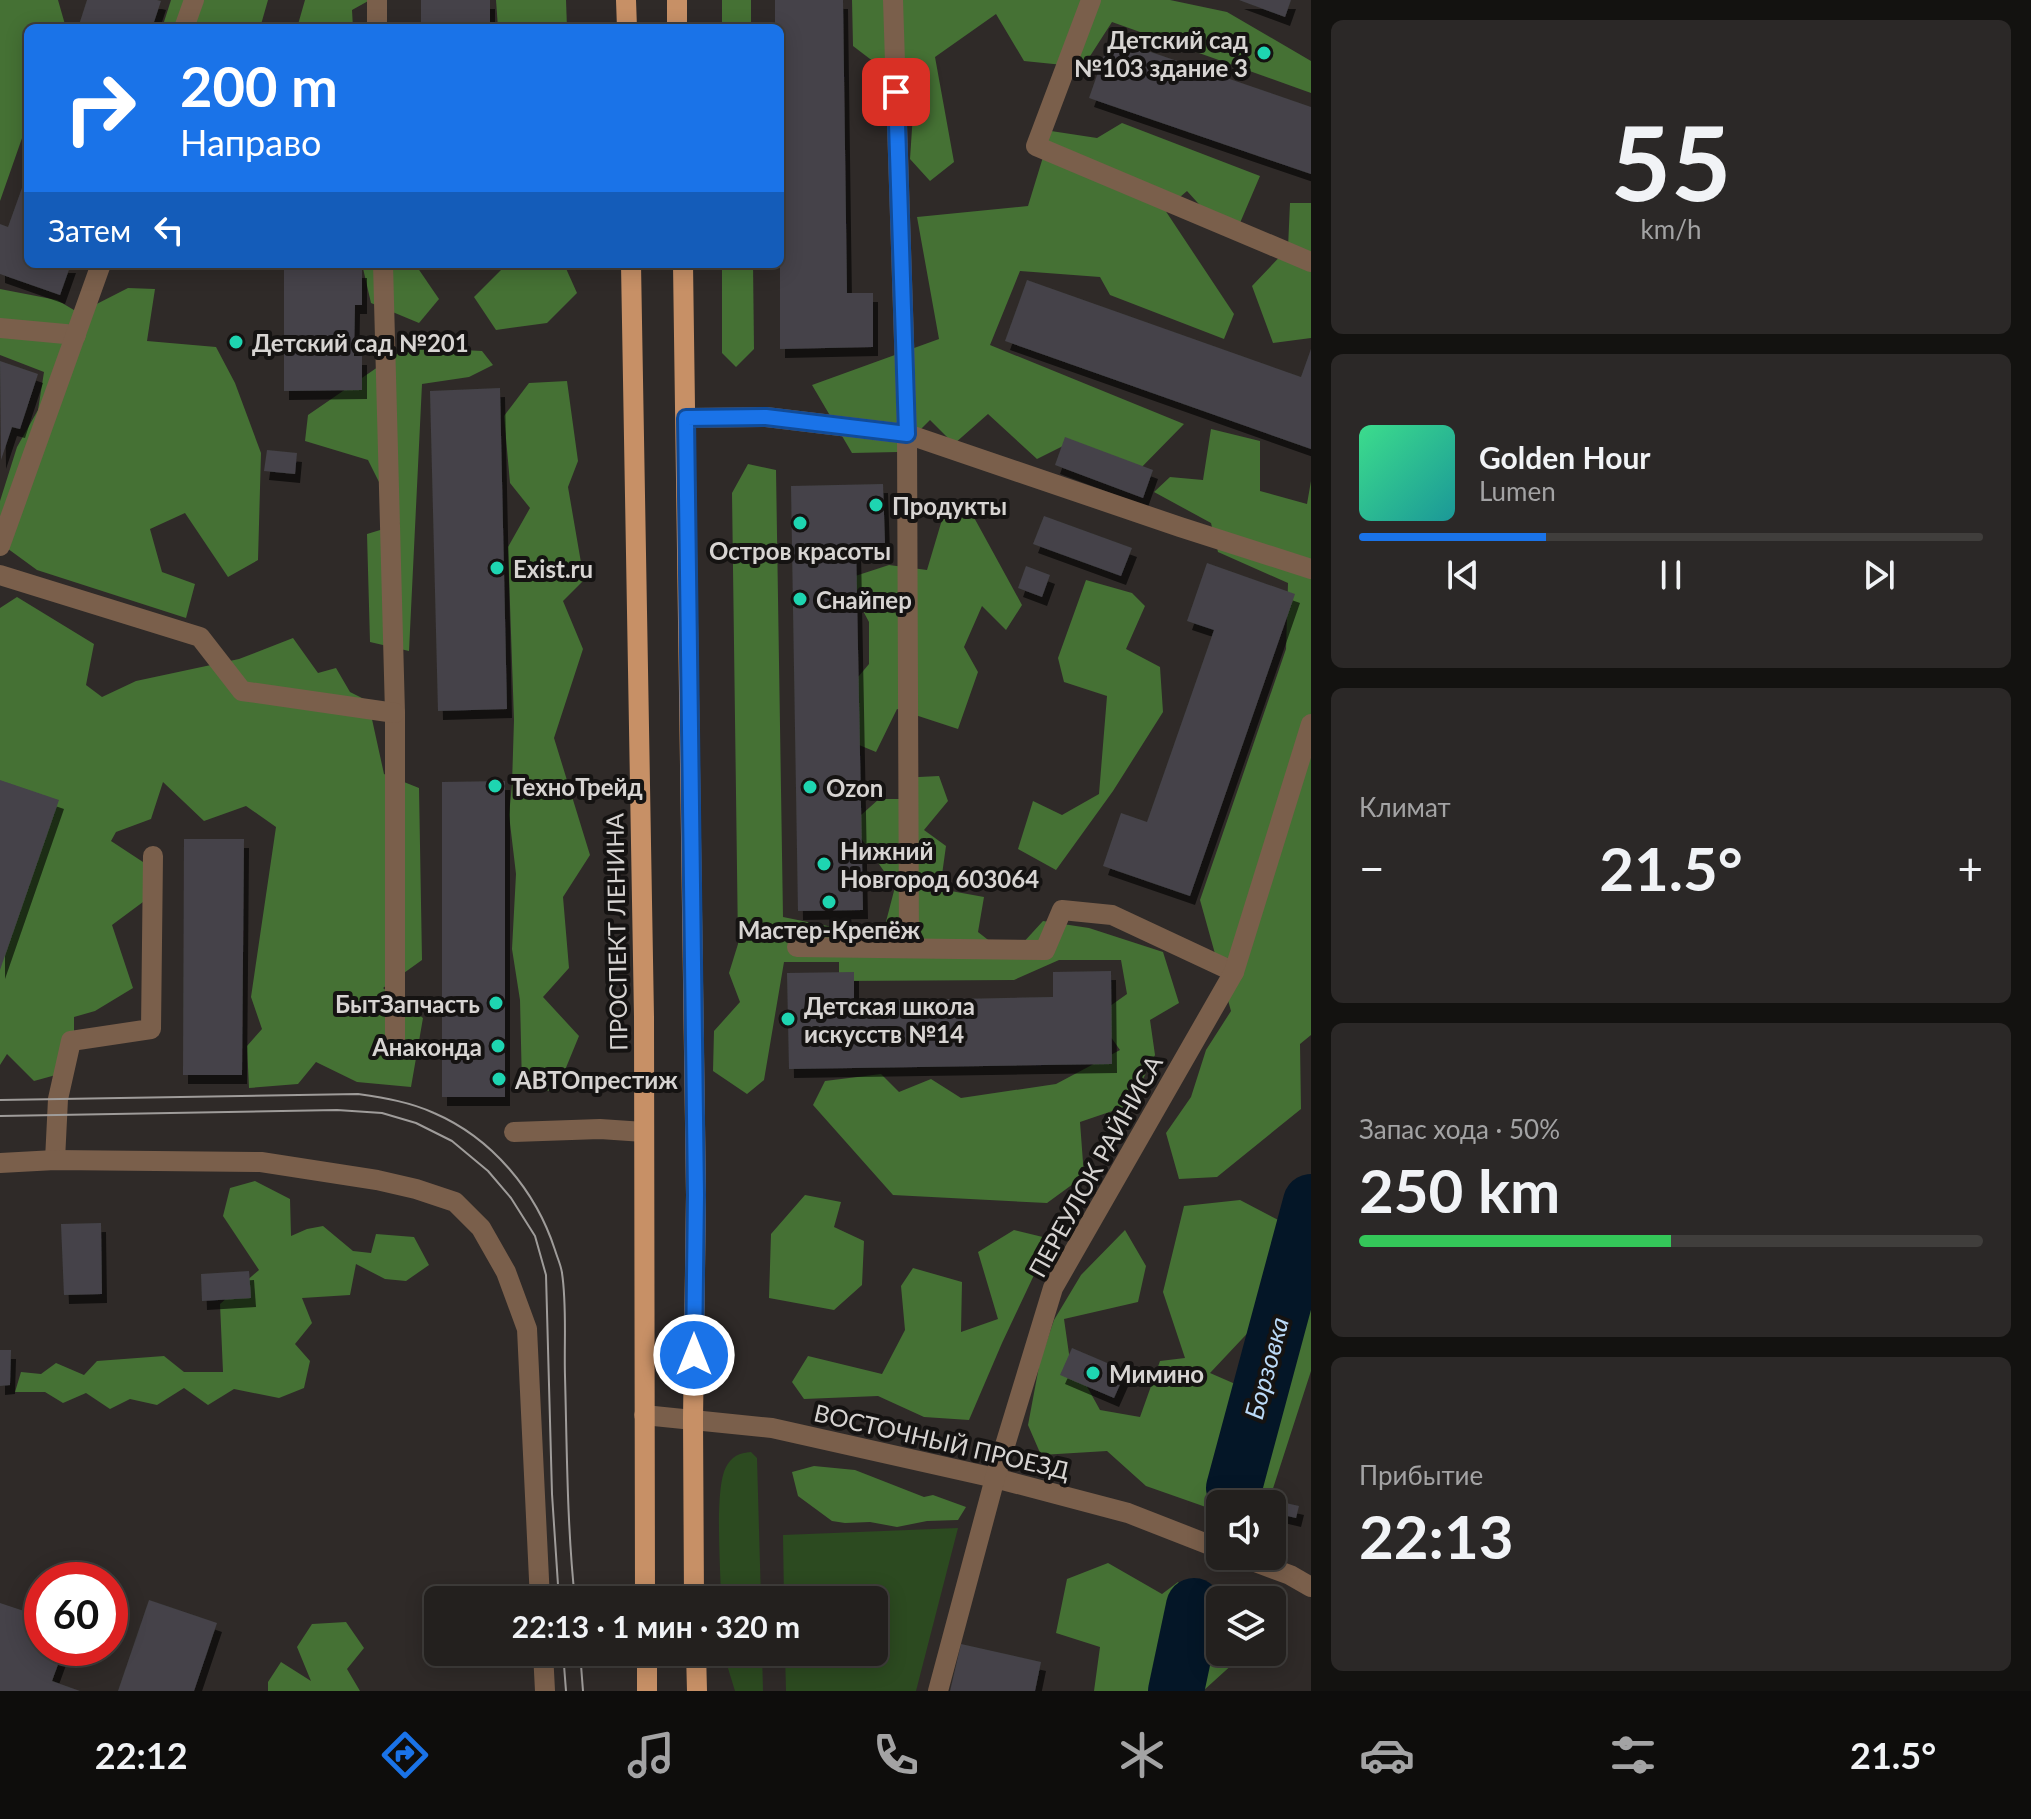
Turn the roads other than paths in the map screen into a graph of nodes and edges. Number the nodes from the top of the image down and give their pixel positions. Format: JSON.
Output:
{"nodes":[{"id":1,"x":194,"y":0,"type":"edge"},
{"id":2,"x":377,"y":0,"type":"edge"},
{"id":3,"x":626,"y":0,"type":"edge"},
{"id":4,"x":677,"y":0,"type":"edge"},
{"id":5,"x":893,"y":0,"type":"edge"},
{"id":6,"x":1091,"y":0,"type":"edge"},
{"id":7,"x":185,"y":24,"type":"edge"},
{"id":8,"x":377,"y":24,"type":"edge"},
{"id":9,"x":627,"y":24,"type":"edge"},
{"id":10,"x":677,"y":24,"type":"edge"},
{"id":11,"x":1311,"y":262,"type":"edge"},
{"id":12,"x":100,"y":268,"type":"edge"},
{"id":13,"x":383,"y":268,"type":"edge"},
{"id":14,"x":631,"y":268,"type":"edge"},
{"id":15,"x":683,"y":268,"type":"edge"},
{"id":16,"x":0,"y":328,"type":"edge"},
{"id":17,"x":76,"y":335,"type":"junction"},
{"id":18,"x":686,"y":418,"type":"junction"},
{"id":19,"x":907,"y":434,"type":"junction"},
{"id":20,"x":0,"y":546,"type":"edge"},
{"id":21,"x":1311,"y":569,"type":"edge"},
{"id":22,"x":0,"y":575,"type":"edge"},
{"id":23,"x":395,"y":713,"type":"junction"},
{"id":24,"x":1311,"y":724,"type":"edge"},
{"id":25,"x":153,"y":856,"type":"dead end"},
{"id":26,"x":797,"y":947,"type":"dead end"},
{"id":27,"x":909,"y":948,"type":"junction"},
{"id":28,"x":1234,"y":972,"type":"junction"},
{"id":29,"x":395,"y":1050,"type":"dead end"},
{"id":30,"x":514,"y":1132,"type":"dead end"},
{"id":31,"x":644,"y":1132,"type":"junction"},
{"id":32,"x":55,"y":1160,"type":"junction"},
{"id":33,"x":0,"y":1163,"type":"edge"},
{"id":34,"x":644,"y":1415,"type":"junction"},
{"id":35,"x":693,"y":1419,"type":"junction"},
{"id":36,"x":995,"y":1478,"type":"junction"},
{"id":37,"x":1206,"y":1544,"type":"edge"},
{"id":38,"x":1277,"y":1570,"type":"edge"},
{"id":39,"x":539,"y":1586,"type":"edge"},
{"id":40,"x":645,"y":1586,"type":"edge"},
{"id":41,"x":694,"y":1586,"type":"edge"},
{"id":42,"x":1311,"y":1587,"type":"edge"},
{"id":43,"x":544,"y":1666,"type":"edge"},
{"id":44,"x":647,"y":1666,"type":"edge"},
{"id":45,"x":696,"y":1666,"type":"edge"},
{"id":46,"x":545,"y":1691,"type":"edge"},
{"id":47,"x":647,"y":1691,"type":"edge"},
{"id":48,"x":697,"y":1691,"type":"edge"},
{"id":49,"x":938,"y":1691,"type":"edge"}],
"edges":[{"from":1,"to":7,"type":"street"},
{"from":2,"to":8,"type":"street"},
{"from":3,"to":9,"type":"main road"},
{"from":4,"to":10,"type":"main road"},
{"from":5,"to":19,"type":"street"},
{"from":6,"to":11,"type":"street"},
{"from":12,"to":17,"type":"street"},
{"from":13,"to":23,"type":"street"},
{"from":14,"to":31,"type":"main road","name":"ПРОСПЕКТ ЛЕНИНА"},
{"from":15,"to":18,"type":"main road"},
{"from":16,"to":17,"type":"street"},
{"from":17,"to":20,"type":"street"},
{"from":18,"to":19,"type":"street"},
{"from":18,"to":35,"type":"main road"},
{"from":19,"to":21,"type":"street"},
{"from":19,"to":27,"type":"street"},
{"from":22,"to":23,"type":"street"},
{"from":23,"to":29,"type":"street"},
{"from":24,"to":28,"type":"street","name":"ПЕРЕУЛОК РАЙНИСА"},
{"from":25,"to":32,"type":"street"},
{"from":26,"to":27,"type":"street"},
{"from":27,"to":28,"type":"street"},
{"from":28,"to":36,"type":"street","name":"ПЕРЕУЛОК РАЙНИСА"},
{"from":30,"to":31,"type":"street"},
{"from":31,"to":34,"type":"main road","name":"ПРОСПЕКТ ЛЕНИНА"},
{"from":32,"to":33,"type":"street"},
{"from":32,"to":39,"type":"street"},
{"from":34,"to":35,"type":"street","name":"ВОСТОЧНЫЙ ПРОЕЗД"},
{"from":34,"to":40,"type":"main road","name":"ПРОСПЕКТ ЛЕНИНА"},
{"from":35,"to":36,"type":"street","name":"ВОСТОЧНЫЙ ПРОЕЗД"},
{"from":35,"to":41,"type":"main road"},
{"from":36,"to":37,"type":"street","name":"ВОСТОЧНЫЙ ПРОЕЗД"},
{"from":36,"to":49,"type":"street","name":"ПЕРЕУЛОК РАЙНИСА"},
{"from":38,"to":42,"type":"street"},
{"from":43,"to":46,"type":"street"},
{"from":44,"to":47,"type":"main road"},
{"from":45,"to":48,"type":"main road"}]}
